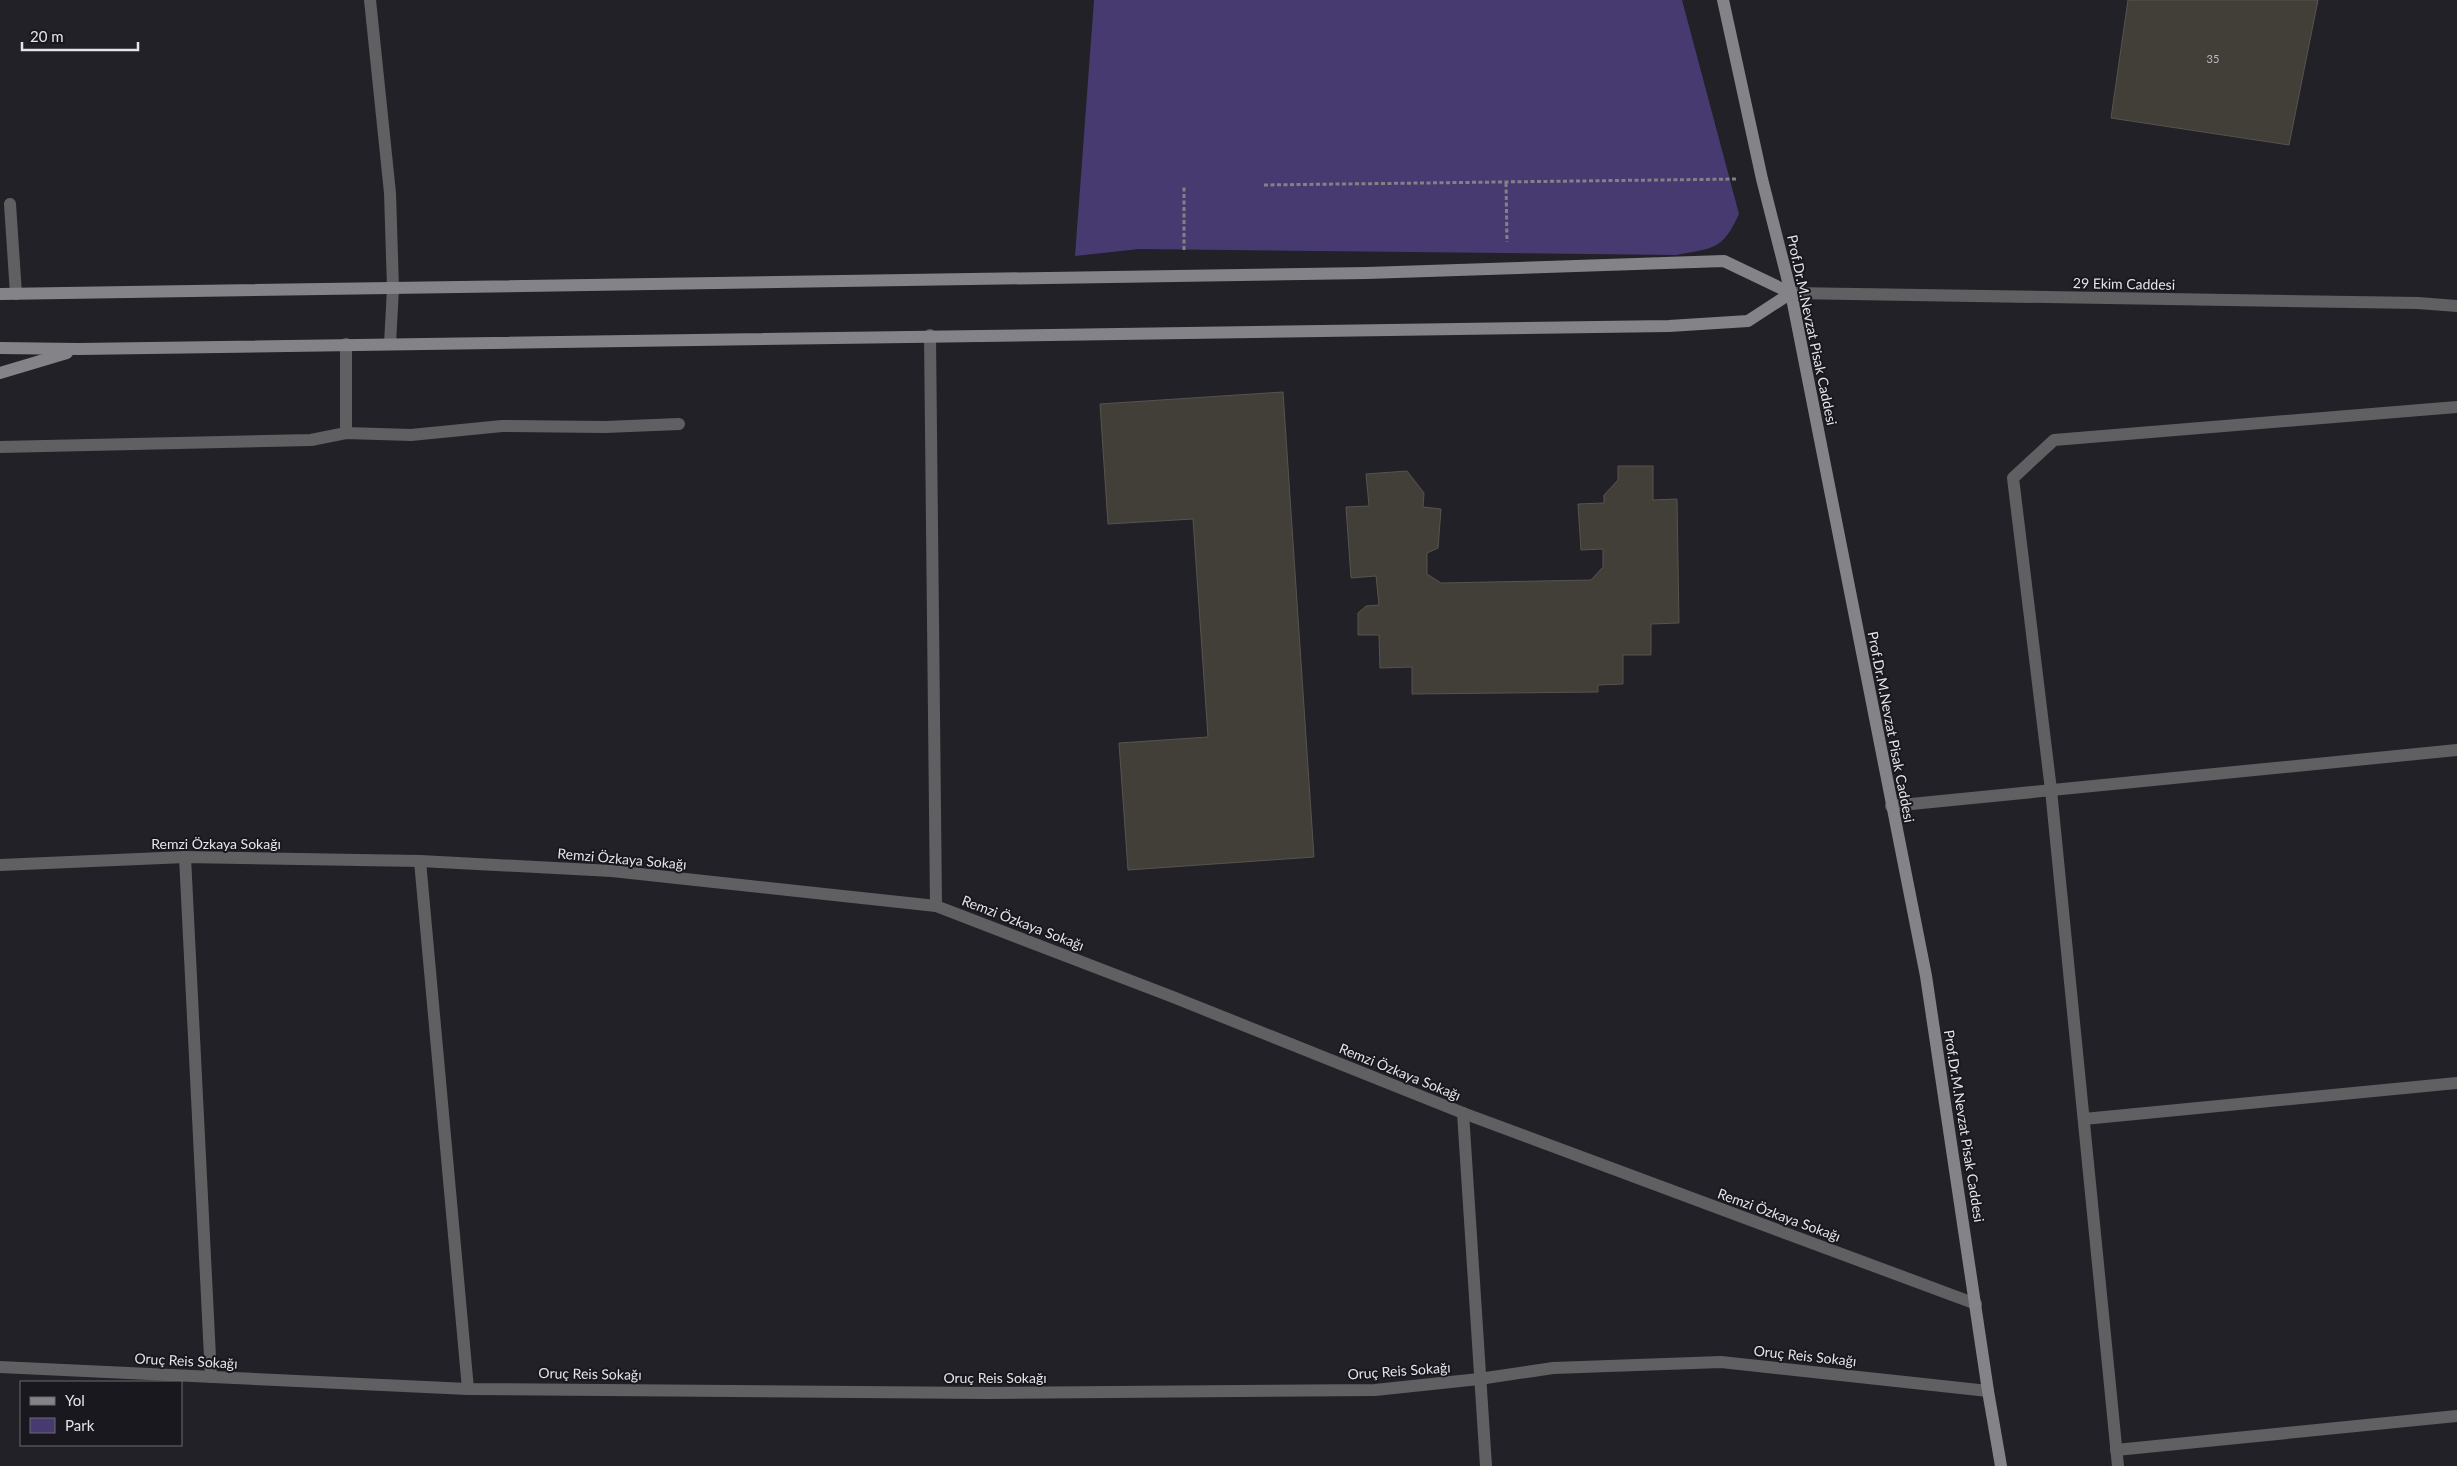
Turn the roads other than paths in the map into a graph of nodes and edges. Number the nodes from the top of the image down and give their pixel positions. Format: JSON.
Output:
{"nodes":[{"id":1,"x":370,"y":0,"type":"edge"},
{"id":2,"x":1723,"y":0,"type":"edge"},
{"id":3,"x":10,"y":204,"type":"dead end"},
{"id":4,"x":392,"y":288,"type":"junction"},
{"id":5,"x":1791,"y":293,"type":"junction"},
{"id":6,"x":0,"y":294,"type":"edge"},
{"id":7,"x":16,"y":294,"type":"junction"},
{"id":8,"x":2457,"y":306,"type":"edge"},
{"id":9,"x":930,"y":335,"type":"junction"},
{"id":10,"x":346,"y":344,"type":"junction"},
{"id":11,"x":390,"y":344,"type":"junction"},
{"id":12,"x":0,"y":348,"type":"edge"},
{"id":13,"x":79,"y":349,"type":"junction"},
{"id":14,"x":0,"y":373,"type":"edge"},
{"id":15,"x":2457,"y":407,"type":"edge"},
{"id":16,"x":679,"y":424,"type":"dead end"},
{"id":17,"x":346,"y":433,"type":"junction"},
{"id":18,"x":0,"y":447,"type":"edge"},
{"id":19,"x":2457,"y":750,"type":"edge"},
{"id":20,"x":2051,"y":790,"type":"junction"},
{"id":21,"x":1891,"y":806,"type":"junction"},
{"id":22,"x":185,"y":857,"type":"junction"},
{"id":23,"x":420,"y":861,"type":"junction"},
{"id":24,"x":0,"y":865,"type":"edge"},
{"id":25,"x":936,"y":906,"type":"junction"},
{"id":26,"x":2457,"y":1083,"type":"edge"},
{"id":27,"x":1463,"y":1113,"type":"junction"},
{"id":28,"x":2084,"y":1119,"type":"junction"},
{"id":29,"x":1976,"y":1304,"type":"junction"},
{"id":30,"x":0,"y":1367,"type":"edge"},
{"id":31,"x":211,"y":1377,"type":"junction"},
{"id":32,"x":1479,"y":1379,"type":"junction"},
{"id":33,"x":468,"y":1389,"type":"junction"},
{"id":34,"x":1988,"y":1391,"type":"junction"},
{"id":35,"x":2457,"y":1416,"type":"edge"},
{"id":36,"x":2116,"y":1450,"type":"junction"},
{"id":37,"x":1486,"y":1466,"type":"edge"},
{"id":38,"x":2001,"y":1466,"type":"edge"},
{"id":39,"x":2118,"y":1466,"type":"edge"}],
"edges":[{"from":1,"to":4,"type":"street"},
{"from":2,"to":5,"type":"main road","name":"Prof.Dr.M.Nevzat Pisak Caddesi"},
{"from":3,"to":7,"type":"street"},
{"from":4,"to":5,"type":"main road"},
{"from":4,"to":7,"type":"main road"},
{"from":4,"to":11,"type":"street"},
{"from":5,"to":8,"type":"street","name":"29 Ekim Caddesi"},
{"from":5,"to":9,"type":"main road"},
{"from":5,"to":21,"type":"main road","name":"Prof.Dr.M.Nevzat Pisak Caddesi"},
{"from":6,"to":7,"type":"main road"},
{"from":9,"to":11,"type":"main road"},
{"from":9,"to":25,"type":"street"},
{"from":10,"to":11,"type":"main road"},
{"from":10,"to":13,"type":"main road"},
{"from":10,"to":17,"type":"street"},
{"from":12,"to":13,"type":"main road"},
{"from":13,"to":14,"type":"main road"},
{"from":15,"to":20,"type":"street"},
{"from":16,"to":17,"type":"street"},
{"from":17,"to":18,"type":"street"},
{"from":19,"to":20,"type":"street"},
{"from":20,"to":21,"type":"street"},
{"from":20,"to":28,"type":"street"},
{"from":21,"to":29,"type":"main road","name":"Prof.Dr.M.Nevzat Pisak Caddesi"},
{"from":22,"to":23,"type":"street","name":"Remzi Özkaya Sokağı"},
{"from":22,"to":24,"type":"street","name":"Remzi Özkaya Sokağı"},
{"from":22,"to":31,"type":"street"},
{"from":23,"to":25,"type":"street","name":"Remzi Özkaya Sokağı"},
{"from":23,"to":33,"type":"street"},
{"from":25,"to":27,"type":"street","name":"Remzi Özkaya Sokağı"},
{"from":26,"to":28,"type":"street"},
{"from":27,"to":29,"type":"street","name":"Remzi Özkaya Sokağı"},
{"from":27,"to":32,"type":"street"},
{"from":28,"to":36,"type":"street"},
{"from":29,"to":34,"type":"main road","name":"Prof.Dr.M.Nevzat Pisak Caddesi"},
{"from":30,"to":31,"type":"street","name":"Oruç Reis Sokağı"},
{"from":31,"to":33,"type":"street","name":"Oruç Reis Sokağı"},
{"from":32,"to":33,"type":"street","name":"Oruç Reis Sokağı"},
{"from":32,"to":34,"type":"street","name":"Oruç Reis Sokağı"},
{"from":32,"to":37,"type":"street"},
{"from":34,"to":38,"type":"main road","name":"Prof.Dr.M.Nevzat Pisak Caddesi"},
{"from":35,"to":36,"type":"street"},
{"from":36,"to":39,"type":"street"}]}
